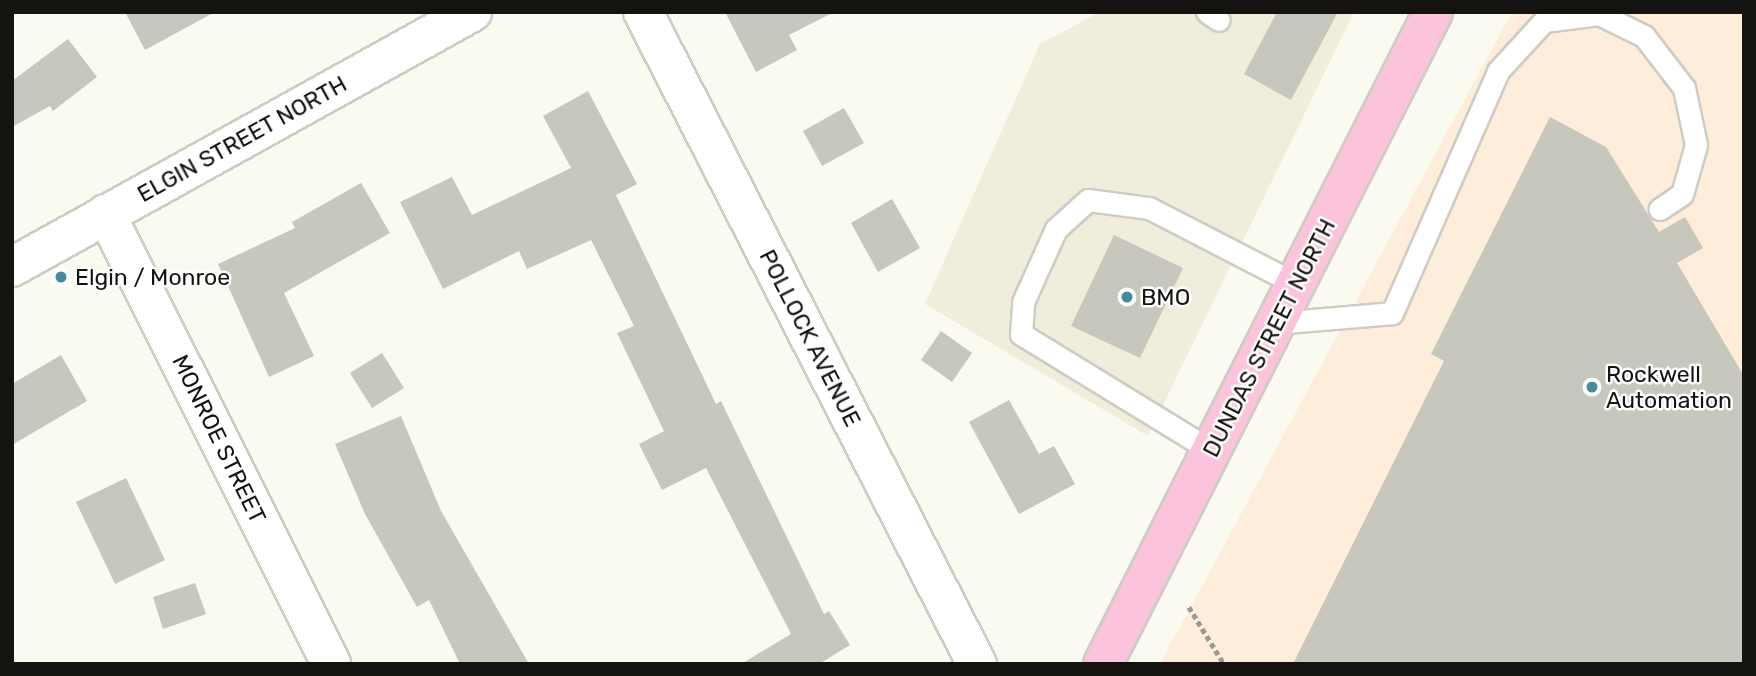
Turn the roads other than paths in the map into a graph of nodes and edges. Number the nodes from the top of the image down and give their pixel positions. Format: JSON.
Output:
{"nodes":[{"id":1,"x":643,"y":12,"type":"edge"},
{"id":2,"x":1433,"y":12,"type":"edge"},
{"id":3,"x":447,"y":18,"type":"edge"},
{"id":4,"x":1660,"y":209,"type":"dead end"},
{"id":5,"x":106,"y":214,"type":"junction"},
{"id":6,"x":12,"y":267,"type":"edge"},
{"id":7,"x":1296,"y":284,"type":"junction"},
{"id":8,"x":1276,"y":323,"type":"junction"},
{"id":9,"x":1212,"y":451,"type":"junction"},
{"id":10,"x":331,"y":664,"type":"edge"},
{"id":11,"x":977,"y":664,"type":"edge"},
{"id":12,"x":1102,"y":664,"type":"edge"}],
"edges":[{"from":1,"to":11,"type":"street","name":"POLLOCK AVENUE"},
{"from":2,"to":7,"type":"main road","name":"DUNDAS STREET NORTH"},
{"from":3,"to":5,"type":"street","name":"ELGIN STREET NORTH"},
{"from":4,"to":8,"type":"lane"},
{"from":5,"to":6,"type":"street","name":"ELGIN STREET NORTH"},
{"from":5,"to":10,"type":"street","name":"MONROE STREET"},
{"from":7,"to":8,"type":"main road","name":"DUNDAS STREET NORTH"},
{"from":7,"to":9,"type":"lane"},
{"from":8,"to":9,"type":"main road","name":"DUNDAS STREET NORTH"},
{"from":9,"to":12,"type":"main road","name":"DUNDAS STREET NORTH"}]}
